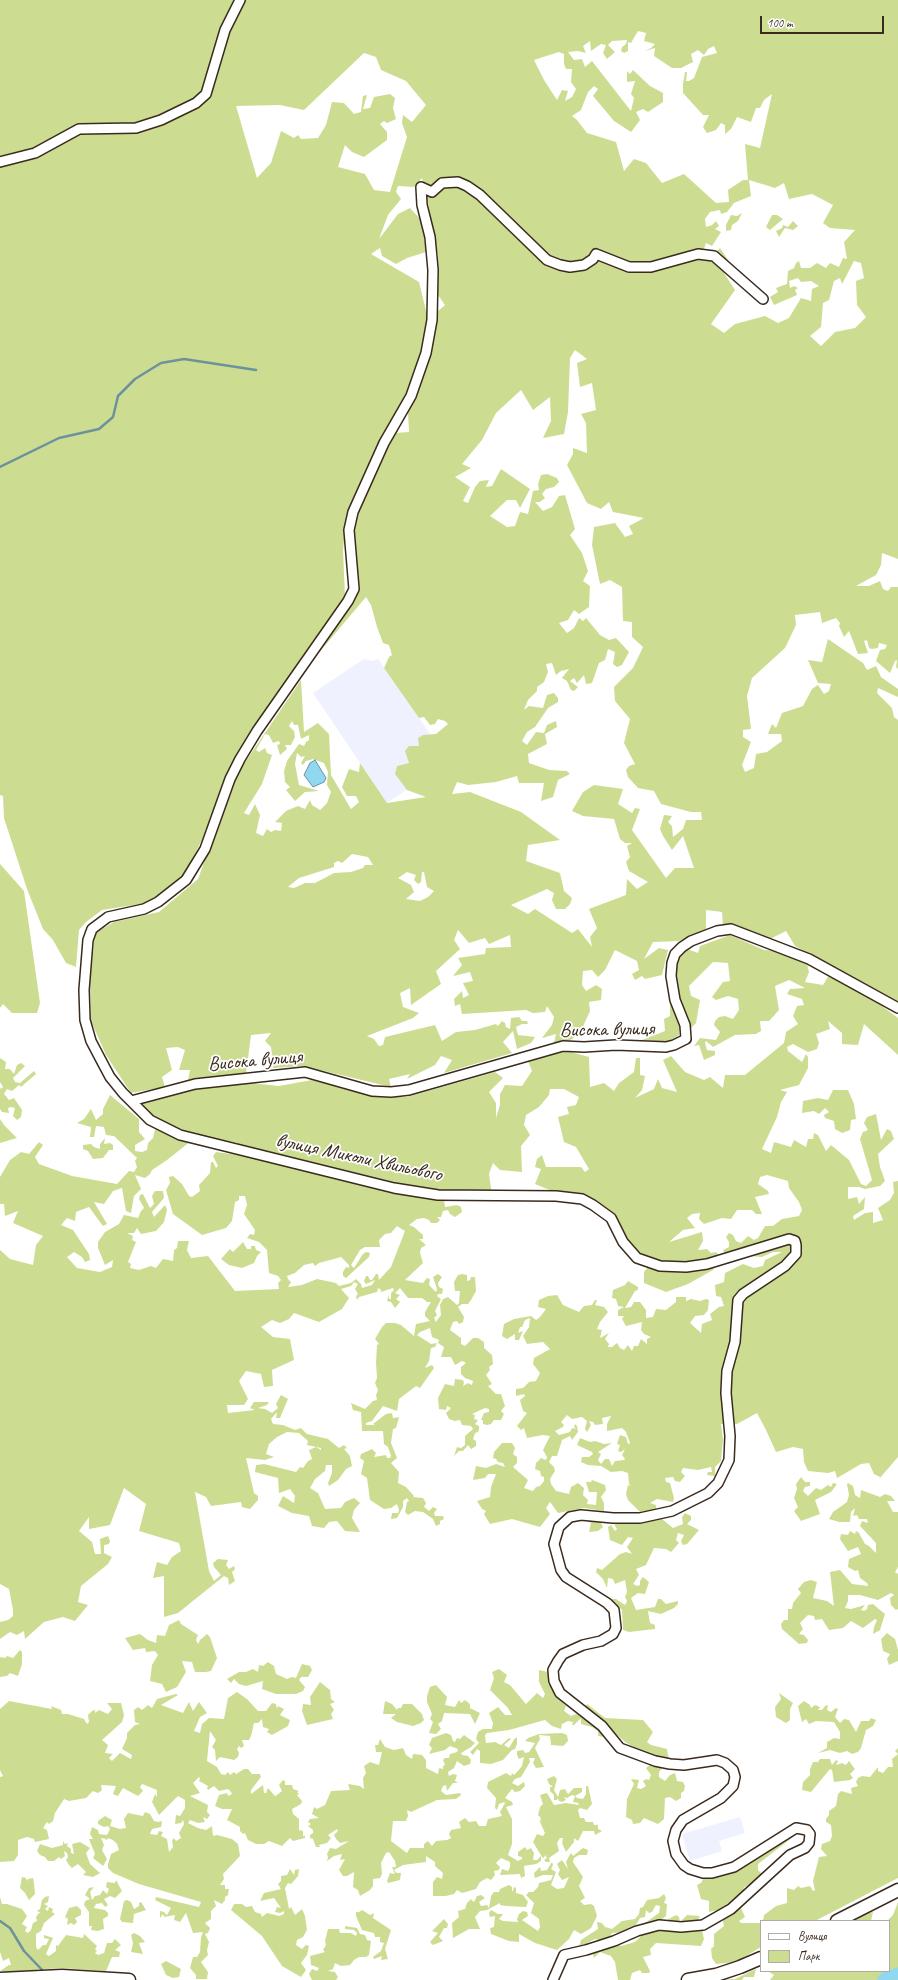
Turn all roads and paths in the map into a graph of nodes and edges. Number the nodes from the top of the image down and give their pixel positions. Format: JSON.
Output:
{"nodes":[{"id":1,"x":240,"y":0,"type":"edge"},
{"id":2,"x":0,"y":162,"type":"edge"},
{"id":3,"x":764,"y":300,"type":"dead end"},
{"id":4,"x":898,"y":1008,"type":"edge"},
{"id":5,"x":131,"y":1101,"type":"junction"},
{"id":6,"x":898,"y":1890,"type":"edge"},
{"id":7,"x":839,"y":1920,"type":"edge"},
{"id":8,"x":760,"y":1958,"type":"edge"},
{"id":9,"x":6,"y":1978,"type":"edge"},
{"id":10,"x":129,"y":1980,"type":"edge"},
{"id":11,"x":553,"y":1980,"type":"edge"},
{"id":12,"x":688,"y":1980,"type":"edge"}],
"edges":[{"from":1,"to":2,"type":"street"},
{"from":3,"to":5,"type":"street"},
{"from":4,"to":5,"type":"street","name":"Висока вулиця"},
{"from":5,"to":11,"type":"street","name":"вулиця Миколи Хвильового"},
{"from":6,"to":7,"type":"main road"},
{"from":8,"to":12,"type":"main road"},
{"from":9,"to":10,"type":"main road"}]}
